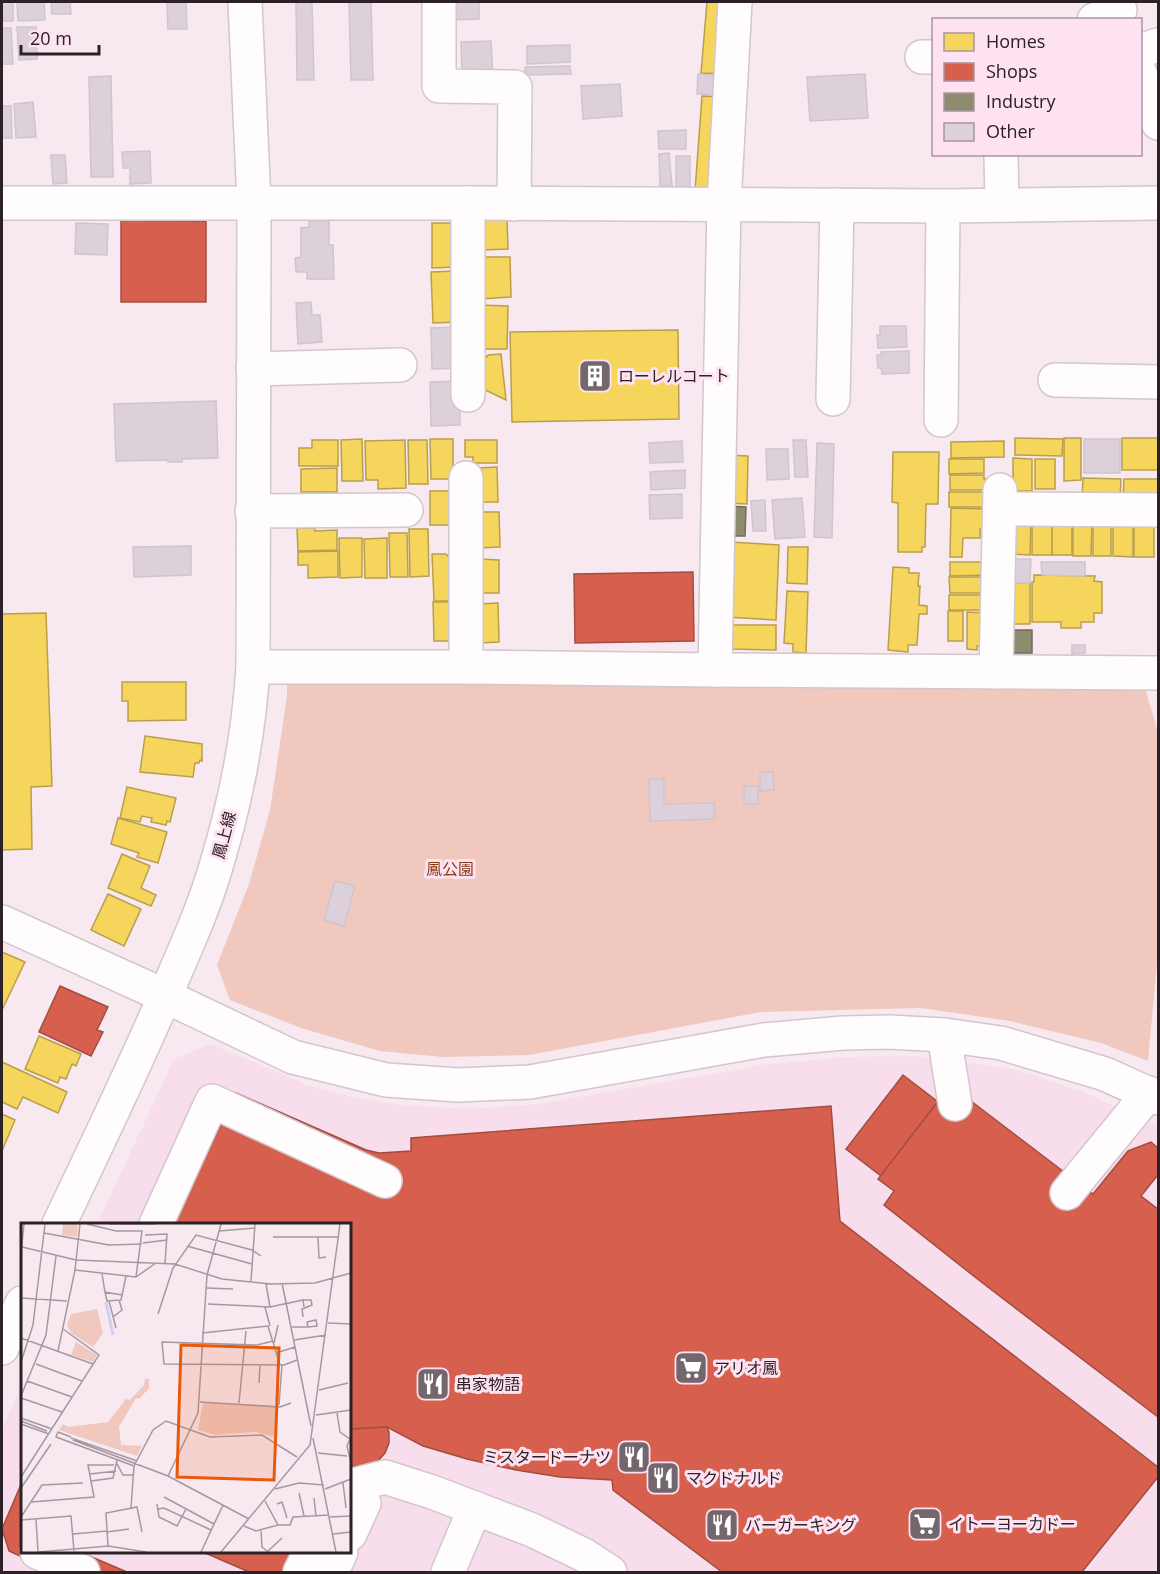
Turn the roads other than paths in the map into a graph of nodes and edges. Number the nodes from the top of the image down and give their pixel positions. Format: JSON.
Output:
{"nodes":[{"id":1,"x":244,"y":2,"type":"edge"},
{"id":2,"x":439,"y":2,"type":"edge"},
{"id":3,"x":735,"y":2,"type":"edge"},
{"id":4,"x":1158,"y":45,"type":"edge"},
{"id":5,"x":1142,"y":50,"type":"edge"},
{"id":6,"x":1142,"y":79,"type":"edge"},
{"id":7,"x":1158,"y":123,"type":"edge"},
{"id":8,"x":1001,"y":156,"type":"edge"},
{"id":9,"x":2,"y":203,"type":"edge"},
{"id":10,"x":254,"y":203,"type":"junction"},
{"id":11,"x":468,"y":203,"type":"junction"},
{"id":12,"x":1158,"y":203,"type":"edge"},
{"id":13,"x":514,"y":204,"type":"junction"},
{"id":14,"x":724,"y":204,"type":"junction"},
{"id":15,"x":837,"y":205,"type":"junction"},
{"id":16,"x":1002,"y":205,"type":"junction"},
{"id":17,"x":942,"y":206,"type":"junction"},
{"id":18,"x":400,"y":365,"type":"dead end"},
{"id":19,"x":253,"y":369,"type":"junction"},
{"id":20,"x":1054,"y":380,"type":"dead end"},
{"id":21,"x":1158,"y":382,"type":"edge"},
{"id":22,"x":468,"y":395,"type":"dead end"},
{"id":23,"x":832,"y":399,"type":"dead end"},
{"id":24,"x":941,"y":420,"type":"dead end"},
{"id":25,"x":465,"y":478,"type":"dead end"},
{"id":26,"x":406,"y":510,"type":"dead end"},
{"id":27,"x":1158,"y":510,"type":"edge"},
{"id":28,"x":252,"y":511,"type":"junction"},
{"id":29,"x":253,"y":667,"type":"junction"},
{"id":30,"x":466,"y":667,"type":"junction"},
{"id":31,"x":715,"y":670,"type":"junction"},
{"id":32,"x":996,"y":672,"type":"junction"},
{"id":33,"x":1158,"y":673,"type":"edge"},
{"id":34,"x":2,"y":922,"type":"edge"},
{"id":35,"x":165,"y":996,"type":"junction"},
{"id":36,"x":944,"y":1035,"type":"junction"},
{"id":37,"x":1154,"y":1096,"type":"edge"},
{"id":38,"x":956,"y":1104,"type":"dead end"},
{"id":39,"x":385,"y":1180,"type":"dead end"},
{"id":40,"x":1067,"y":1193,"type":"dead end"},
{"id":41,"x":59,"y":1223,"type":"edge"},
{"id":42,"x":156,"y":1223,"type":"edge"},
{"id":43,"x":21,"y":1305,"type":"edge"},
{"id":44,"x":2,"y":1348,"type":"edge"},
{"id":45,"x":357,"y":1494,"type":"edge"},
{"id":46,"x":475,"y":1508,"type":"junction"},
{"id":47,"x":351,"y":1528,"type":"edge"},
{"id":48,"x":41,"y":1553,"type":"edge"},
{"id":49,"x":309,"y":1553,"type":"edge"},
{"id":50,"x":340,"y":1553,"type":"edge"},
{"id":51,"x":83,"y":1572,"type":"edge"},
{"id":52,"x":300,"y":1572,"type":"edge"},
{"id":53,"x":332,"y":1572,"type":"edge"},
{"id":54,"x":448,"y":1572,"type":"edge"},
{"id":55,"x":610,"y":1572,"type":"edge"}],
"edges":[{"from":1,"to":10,"type":"street","name":"鳳上線"},
{"from":2,"to":13,"type":"street"},
{"from":3,"to":14,"type":"street"},
{"from":4,"to":5,"type":"street"},
{"from":6,"to":7,"type":"street"},
{"from":8,"to":16,"type":"street"},
{"from":9,"to":10,"type":"street"},
{"from":10,"to":11,"type":"street"},
{"from":10,"to":19,"type":"street","name":"鳳上線"},
{"from":11,"to":13,"type":"street"},
{"from":11,"to":22,"type":"street"},
{"from":12,"to":16,"type":"street"},
{"from":13,"to":14,"type":"street"},
{"from":14,"to":15,"type":"street"},
{"from":14,"to":31,"type":"street"},
{"from":15,"to":17,"type":"street"},
{"from":15,"to":23,"type":"street"},
{"from":16,"to":17,"type":"street"},
{"from":17,"to":24,"type":"street"},
{"from":18,"to":19,"type":"street"},
{"from":19,"to":28,"type":"street","name":"鳳上線"},
{"from":20,"to":21,"type":"street"},
{"from":25,"to":30,"type":"street"},
{"from":26,"to":28,"type":"street"},
{"from":27,"to":32,"type":"street"},
{"from":28,"to":29,"type":"street","name":"鳳上線"},
{"from":29,"to":30,"type":"street"},
{"from":29,"to":35,"type":"street","name":"鳳上線"},
{"from":30,"to":31,"type":"street"},
{"from":31,"to":32,"type":"street"},
{"from":32,"to":33,"type":"street"},
{"from":34,"to":35,"type":"street"},
{"from":35,"to":36,"type":"street"},
{"from":35,"to":41,"type":"street","name":"鳳上線"},
{"from":36,"to":37,"type":"street"},
{"from":36,"to":38,"type":"street"},
{"from":37,"to":40,"type":"street"},
{"from":39,"to":42,"type":"street"},
{"from":43,"to":44,"type":"street"},
{"from":45,"to":46,"type":"street"},
{"from":45,"to":47,"type":"street"},
{"from":46,"to":54,"type":"street"},
{"from":46,"to":55,"type":"street"},
{"from":48,"to":51,"type":"street"},
{"from":49,"to":52,"type":"street"},
{"from":50,"to":53,"type":"street"}]}
